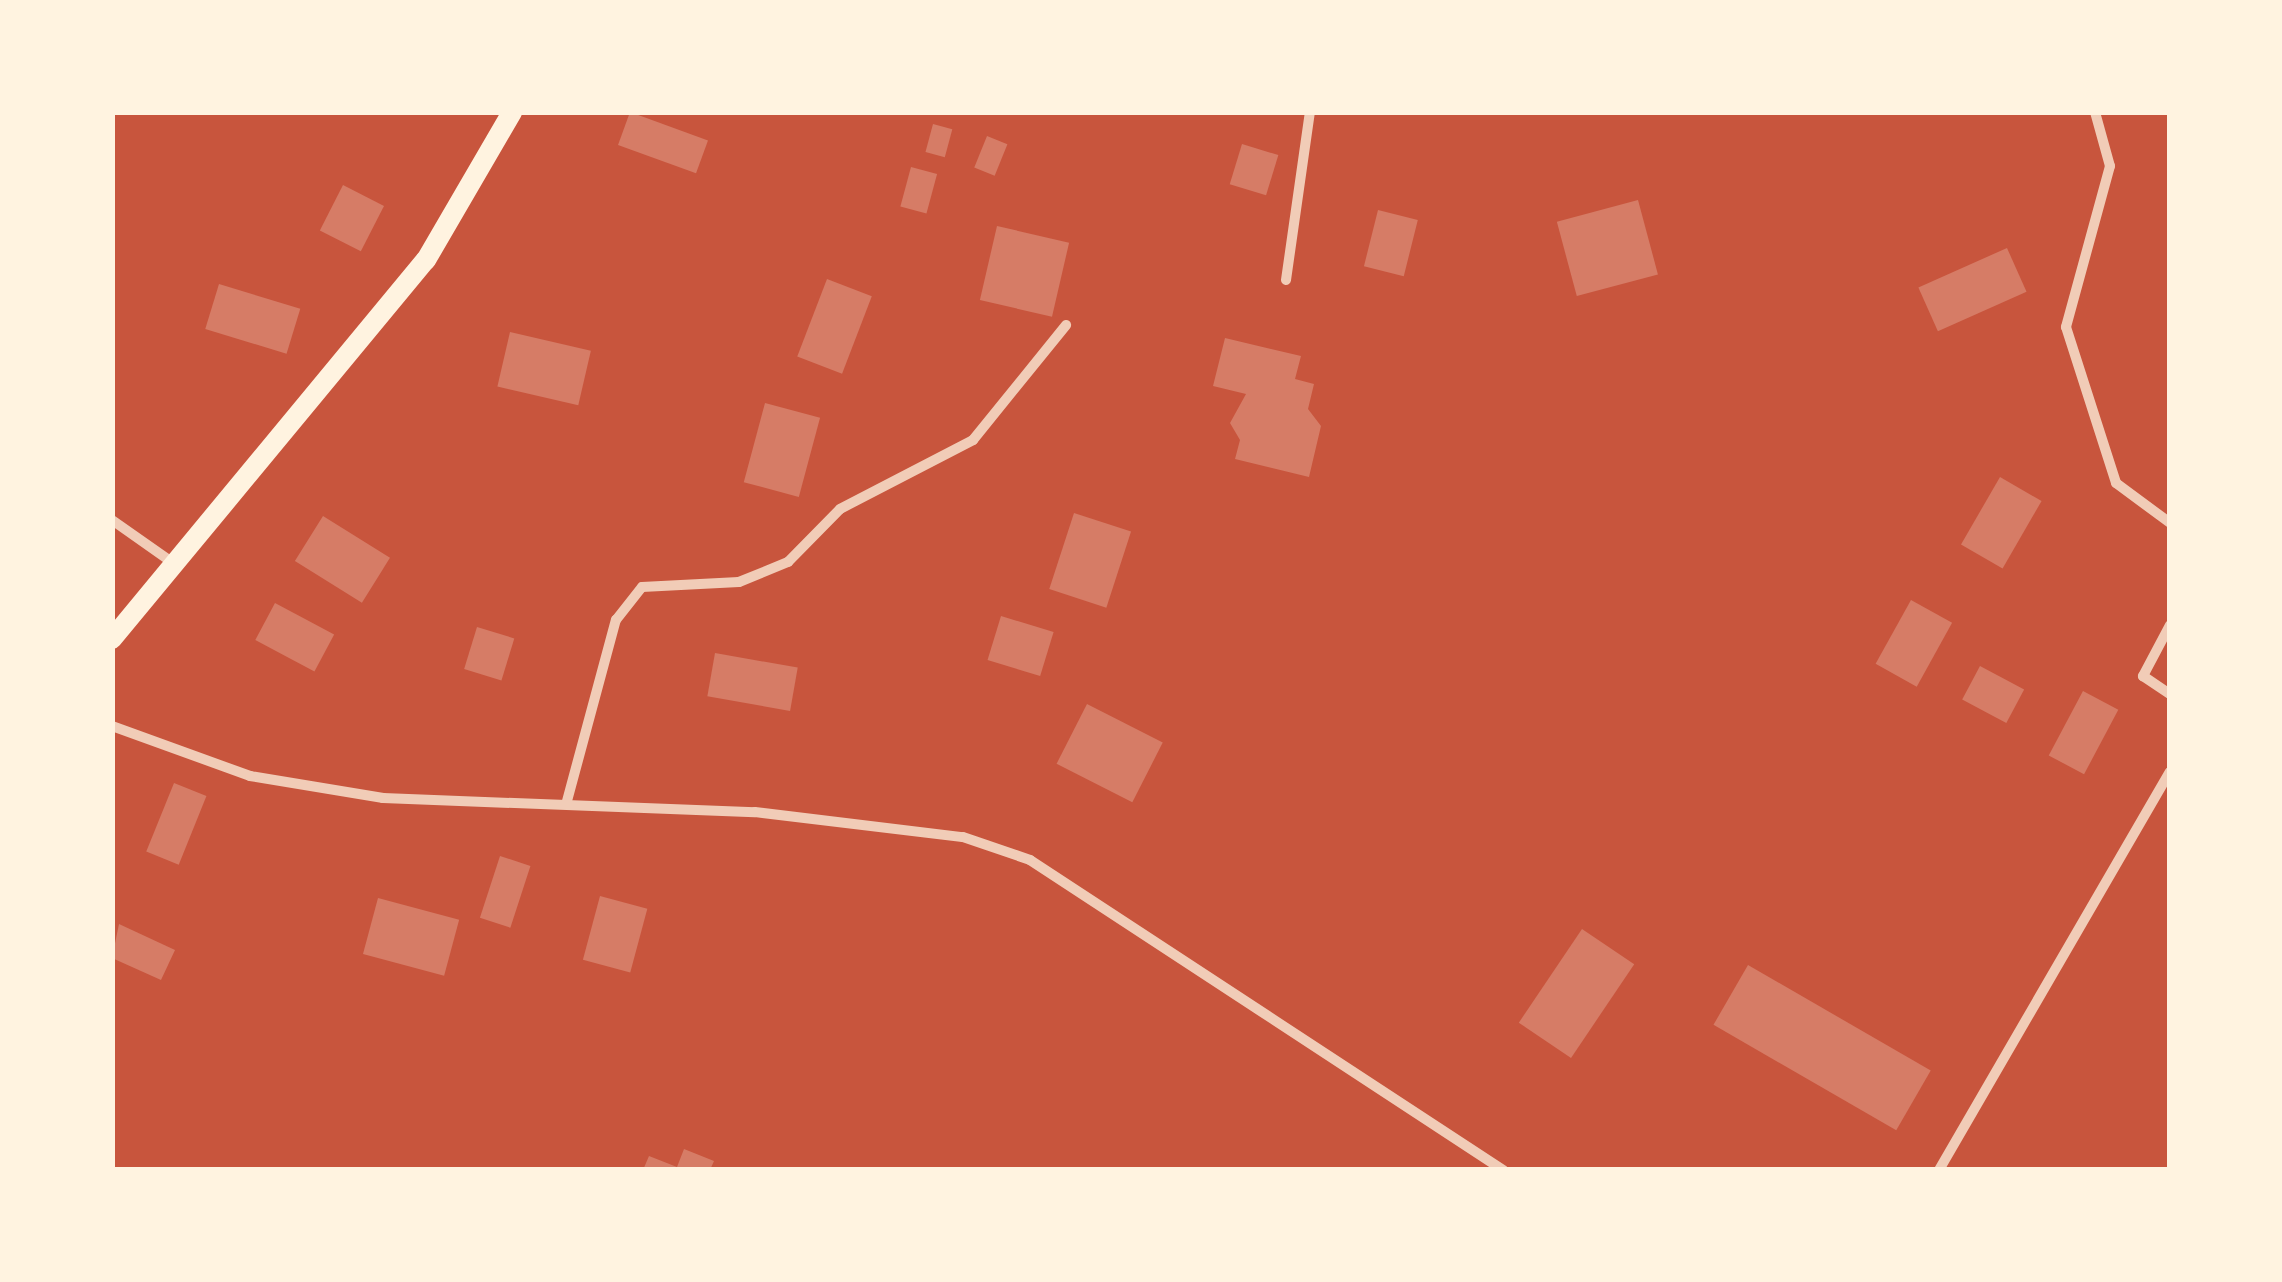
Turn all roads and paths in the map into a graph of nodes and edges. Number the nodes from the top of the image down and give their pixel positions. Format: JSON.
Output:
{"nodes":[{"id":1,"x":512,"y":112,"type":"edge"},
{"id":2,"x":1310,"y":112,"type":"edge"},
{"id":3,"x":2095,"y":112,"type":"edge"},
{"id":4,"x":1286,"y":280,"type":"dead end"},
{"id":5,"x":1066,"y":325,"type":"dead end"},
{"id":6,"x":112,"y":520,"type":"edge"},
{"id":7,"x":2170,"y":523,"type":"edge"},
{"id":8,"x":177,"y":566,"type":"junction"},
{"id":9,"x":2170,"y":625,"type":"edge"},
{"id":10,"x":112,"y":639,"type":"edge"},
{"id":11,"x":2170,"y":694,"type":"edge"},
{"id":12,"x":112,"y":726,"type":"edge"},
{"id":13,"x":2170,"y":772,"type":"edge"},
{"id":14,"x":566,"y":800,"type":"junction"},
{"id":15,"x":1503,"y":1170,"type":"edge"},
{"id":16,"x":1938,"y":1170,"type":"edge"}],
"edges":[{"from":1,"to":8,"type":"main road"},
{"from":2,"to":4,"type":"street"},
{"from":3,"to":7,"type":"street"},
{"from":5,"to":14,"type":"street"},
{"from":6,"to":8,"type":"street"},
{"from":8,"to":10,"type":"main road"},
{"from":9,"to":11,"type":"street"},
{"from":12,"to":14,"type":"street"},
{"from":13,"to":16,"type":"street"},
{"from":14,"to":15,"type":"street"}]}
